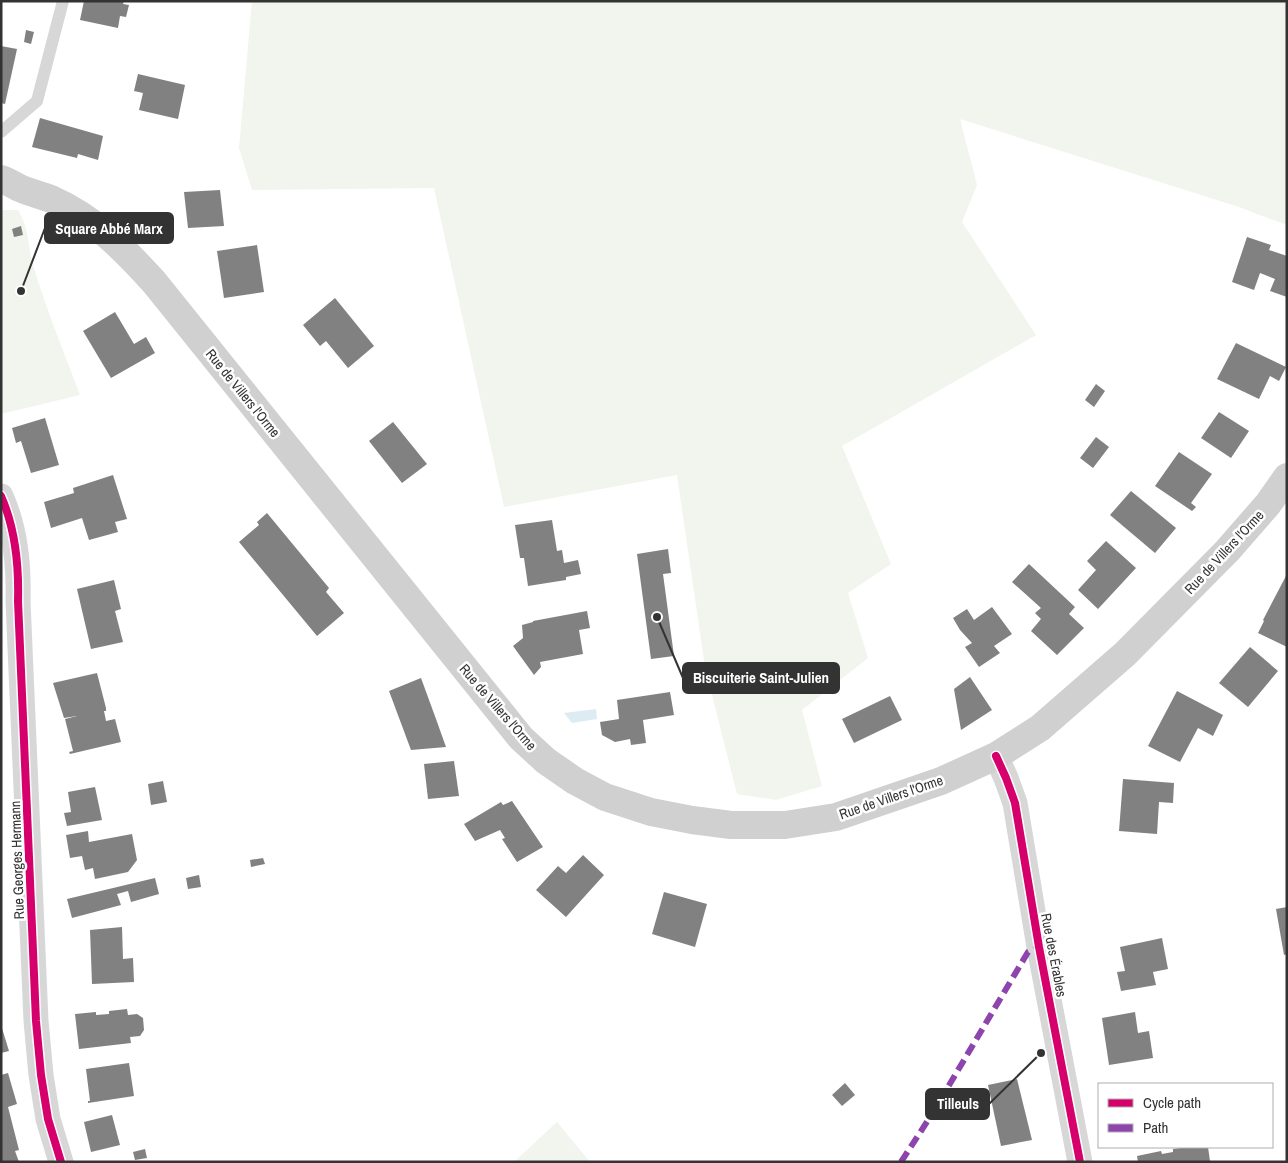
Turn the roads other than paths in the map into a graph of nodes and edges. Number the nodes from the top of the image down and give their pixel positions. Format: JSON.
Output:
{"nodes":[{"id":1,"x":63,"y":1,"type":"edge"},
{"id":2,"x":1,"y":132,"type":"edge"},
{"id":3,"x":8,"y":188,"type":"edge"},
{"id":4,"x":1287,"y":477,"type":"edge"},
{"id":5,"x":1,"y":496,"type":"edge"},
{"id":6,"x":10,"y":602,"type":"edge"},
{"id":7,"x":996,"y":756,"type":"junction"},
{"id":8,"x":61,"y":1162,"type":"edge"},
{"id":9,"x":1080,"y":1162,"type":"edge"}],
"edges":[{"from":1,"to":2,"type":"lane"},
{"from":3,"to":7,"type":"main road","name":"Rue de Villers l'Orme"},
{"from":4,"to":7,"type":"main road","name":"Rue de Villers l'Orme"},
{"from":5,"to":6,"type":"street","name":"Rue Georges Hermann"},
{"from":6,"to":8,"type":"street","name":"Rue Georges Hermann"},
{"from":7,"to":9,"type":"street","name":"Rue des Érables"}]}
